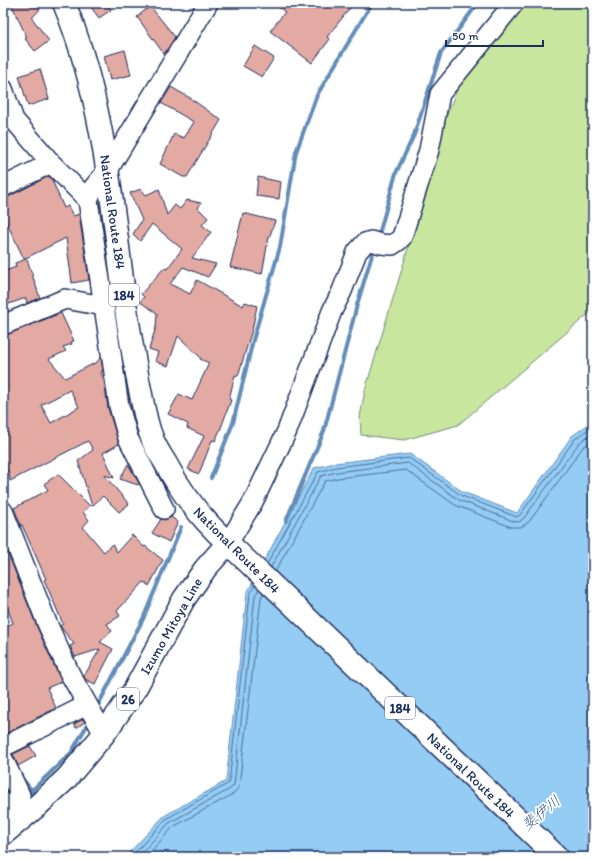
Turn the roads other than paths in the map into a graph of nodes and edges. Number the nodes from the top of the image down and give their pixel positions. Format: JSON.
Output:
{"nodes":[{"id":1,"x":64,"y":3,"type":"edge"},
{"id":2,"x":208,"y":3,"type":"edge"},
{"id":3,"x":514,"y":3,"type":"edge"},
{"id":4,"x":3,"y":89,"type":"edge"},
{"id":5,"x":51,"y":163,"type":"junction"},
{"id":6,"x":108,"y":170,"type":"junction"},
{"id":7,"x":3,"y":187,"type":"edge"},
{"id":8,"x":88,"y":200,"type":"junction"},
{"id":9,"x":104,"y":306,"type":"junction"},
{"id":10,"x":3,"y":326,"type":"edge"},
{"id":11,"x":164,"y":509,"type":"dead end"},
{"id":12,"x":3,"y":511,"type":"edge"},
{"id":13,"x":228,"y":543,"type":"junction"},
{"id":14,"x":88,"y":705,"type":"junction"},
{"id":15,"x":104,"y":734,"type":"junction"},
{"id":16,"x":3,"y":747,"type":"edge"},
{"id":17,"x":3,"y":759,"type":"edge"},
{"id":18,"x":3,"y":811,"type":"edge"},
{"id":19,"x":3,"y":834,"type":"edge"},
{"id":20,"x":557,"y":857,"type":"edge"}],
"edges":[{"from":1,"to":6,"type":"main road","name":"National Route 184","number":"184"},
{"from":2,"to":6,"type":"street"},
{"from":3,"to":13,"type":"street"},
{"from":4,"to":5,"type":"street"},
{"from":5,"to":7,"type":"street"},
{"from":5,"to":8,"type":"street"},
{"from":6,"to":8,"type":"street"},
{"from":6,"to":13,"type":"main road","name":"National Route 184","number":"184"},
{"from":8,"to":9,"type":"street"},
{"from":9,"to":10,"type":"street"},
{"from":9,"to":11,"type":"street"},
{"from":12,"to":14,"type":"street"},
{"from":13,"to":15,"type":"main road","name":"Izumo Mitoya Line","number":"26"},
{"from":13,"to":20,"type":"main road","name":"National Route 184","number":"184"},
{"from":14,"to":15,"type":"street"},
{"from":14,"to":16,"type":"street"},
{"from":15,"to":19,"type":"main road","name":"Izumo Mitoya Line","number":"26"},
{"from":17,"to":18,"type":"street"}]}
